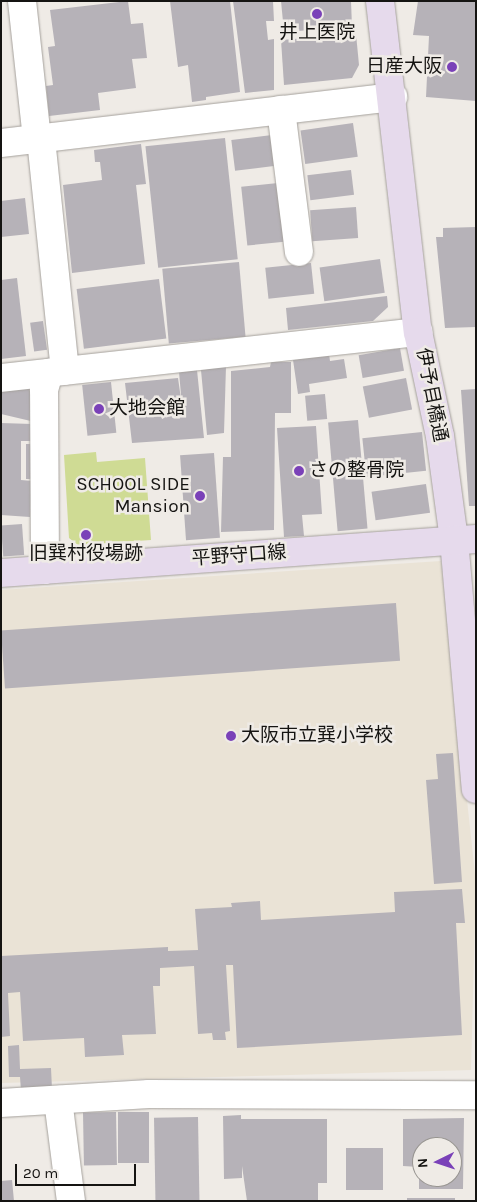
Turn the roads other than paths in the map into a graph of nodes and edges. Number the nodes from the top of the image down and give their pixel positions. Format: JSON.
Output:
{"nodes":[{"id":1,"x":22,"y":1,"type":"edge"},
{"id":2,"x":380,"y":1,"type":"edge"},
{"id":3,"x":392,"y":97,"type":"junction"},
{"id":4,"x":281,"y":110,"type":"junction"},
{"id":5,"x":39,"y":139,"type":"junction"},
{"id":6,"x":1,"y":143,"type":"edge"},
{"id":7,"x":299,"y":252,"type":"dead end"},
{"id":8,"x":418,"y":332,"type":"junction"},
{"id":9,"x":57,"y":372,"type":"junction"},
{"id":10,"x":1,"y":378,"type":"edge"},
{"id":11,"x":465,"y":540,"type":"edge"},
{"id":12,"x":45,"y":570,"type":"junction"},
{"id":13,"x":1,"y":573,"type":"edge"},
{"id":14,"x":476,"y":789,"type":"edge"},
{"id":15,"x":476,"y":1094,"type":"edge"},
{"id":16,"x":58,"y":1100,"type":"junction"},
{"id":17,"x":1,"y":1103,"type":"edge"},
{"id":18,"x":71,"y":1201,"type":"edge"}],
"edges":[{"from":1,"to":5,"type":"street"},
{"from":2,"to":3,"type":"street","name":"伊予目橋通"},
{"from":3,"to":4,"type":"street"},
{"from":3,"to":8,"type":"street","name":"伊予目橋通"},
{"from":4,"to":5,"type":"street"},
{"from":4,"to":7,"type":"street"},
{"from":5,"to":6,"type":"street"},
{"from":5,"to":9,"type":"street"},
{"from":8,"to":9,"type":"street"},
{"from":8,"to":11,"type":"street","name":"伊予目橋通"},
{"from":9,"to":10,"type":"street"},
{"from":9,"to":12,"type":"street"},
{"from":11,"to":12,"type":"street","name":"平野守口線"},
{"from":11,"to":14,"type":"street","name":"伊予目橋通"},
{"from":12,"to":13,"type":"street","name":"平野守口線"},
{"from":15,"to":16,"type":"street"},
{"from":16,"to":17,"type":"street"},
{"from":16,"to":18,"type":"street"}]}
